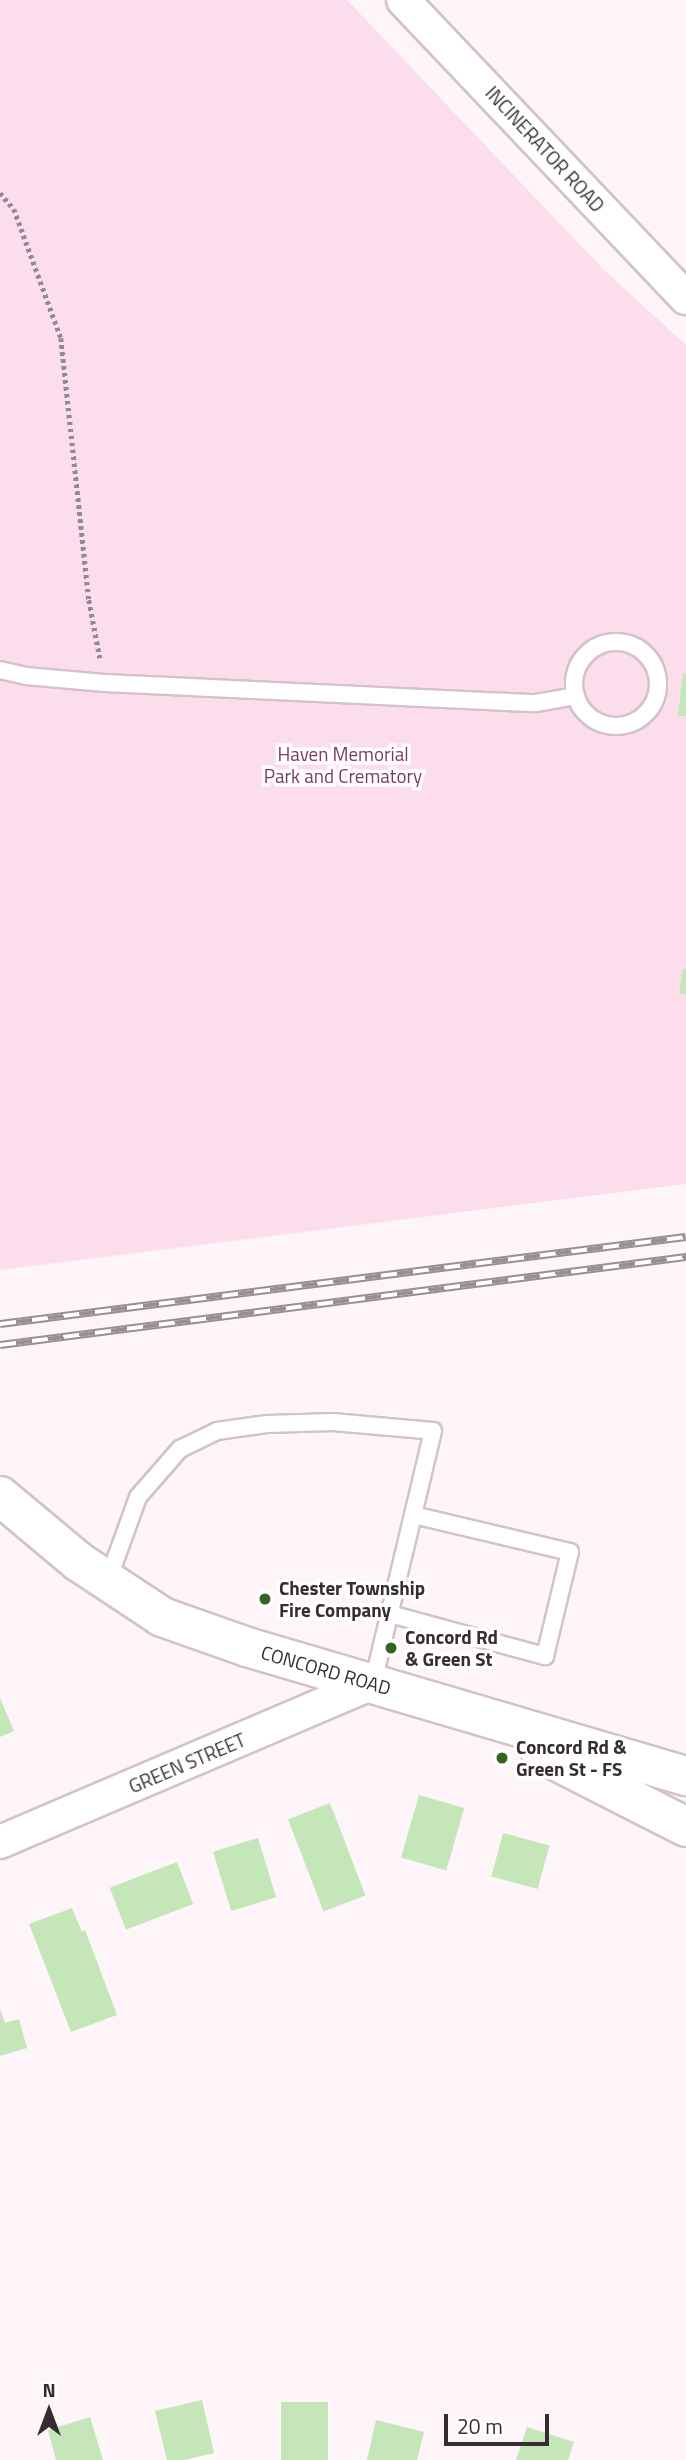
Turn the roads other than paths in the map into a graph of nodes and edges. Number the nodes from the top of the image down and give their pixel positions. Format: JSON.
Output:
{"nodes":[{"id":1,"x":403,"y":0,"type":"edge"},
{"id":2,"x":686,"y":298,"type":"edge"},
{"id":3,"x":0,"y":670,"type":"edge"},
{"id":4,"x":576,"y":696,"type":"junction"},
{"id":5,"x":0,"y":1496,"type":"edge"},
{"id":6,"x":413,"y":1515,"type":"junction"},
{"id":7,"x":107,"y":1581,"type":"junction"},
{"id":8,"x":390,"y":1614,"type":"junction"},
{"id":9,"x":373,"y":1682,"type":"junction"},
{"id":10,"x":465,"y":1713,"type":"junction"},
{"id":11,"x":686,"y":1776,"type":"edge"},
{"id":12,"x":686,"y":1827,"type":"edge"},
{"id":13,"x":0,"y":1842,"type":"edge"}],
"edges":[{"from":1,"to":2,"type":"street","name":"INCINERATOR ROAD"},
{"from":3,"to":4,"type":"lane"},
{"from":4,"to":4,"type":"lane"},
{"from":5,"to":7,"type":"main road","name":"CONCORD ROAD"},
{"from":6,"to":7,"type":"lane"},
{"from":6,"to":8,"type":"lane"},
{"from":6,"to":8,"type":"lane"},
{"from":7,"to":9,"type":"main road","name":"CONCORD ROAD"},
{"from":8,"to":9,"type":"lane"},
{"from":9,"to":10,"type":"main road","name":"CONCORD ROAD"},
{"from":9,"to":13,"type":"street","name":"GREEN STREET"},
{"from":10,"to":11,"type":"main road","name":"CONCORD ROAD"},
{"from":10,"to":12,"type":"main road"}]}
